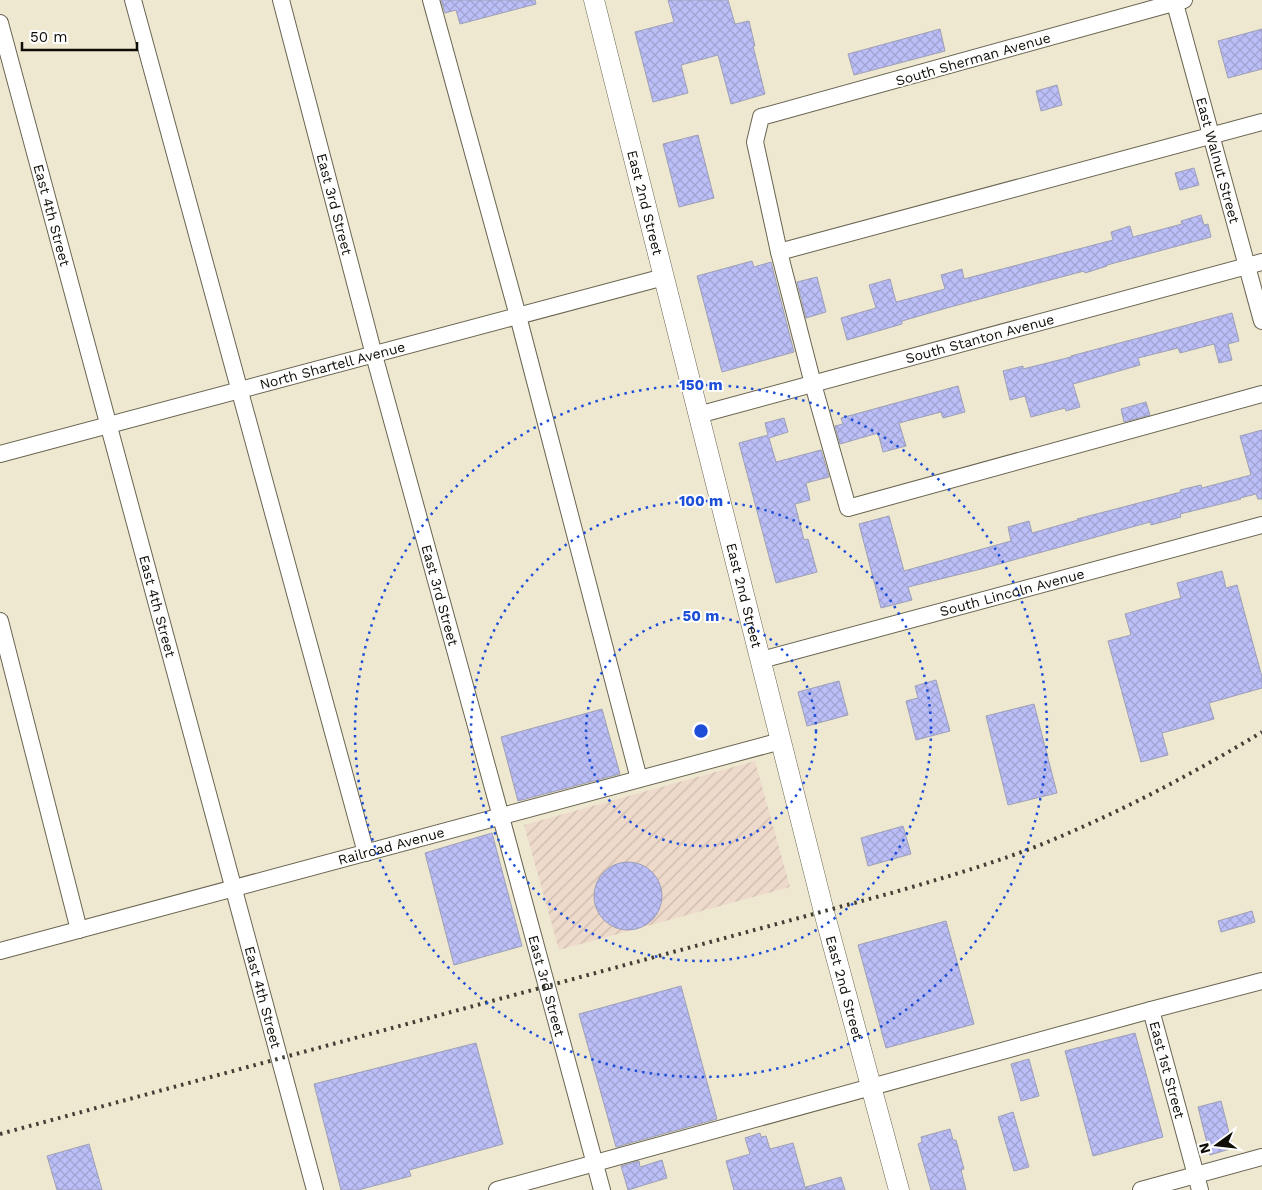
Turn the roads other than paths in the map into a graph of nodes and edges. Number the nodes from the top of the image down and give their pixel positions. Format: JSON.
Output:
{"nodes":[{"id":1,"x":133,"y":0,"type":"edge"},
{"id":2,"x":281,"y":0,"type":"edge"},
{"id":3,"x":431,"y":0,"type":"edge"},
{"id":4,"x":594,"y":0,"type":"edge"},
{"id":5,"x":1178,"y":1,"type":"edge"},
{"id":6,"x":0,"y":23,"type":"edge"},
{"id":7,"x":1262,"y":122,"type":"edge"},
{"id":8,"x":1212,"y":135,"type":"junction"},
{"id":9,"x":779,"y":252,"type":"junction"},
{"id":10,"x":1255,"y":264,"type":"edge"},
{"id":11,"x":664,"y":277,"type":"junction"},
{"id":12,"x":518,"y":316,"type":"junction"},
{"id":13,"x":1262,"y":321,"type":"edge"},
{"id":14,"x":374,"y":355,"type":"junction"},
{"id":15,"x":813,"y":384,"type":"junction"},
{"id":16,"x":238,"y":390,"type":"junction"},
{"id":17,"x":1262,"y":394,"type":"edge"},
{"id":18,"x":698,"y":415,"type":"junction"},
{"id":19,"x":109,"y":424,"type":"junction"},
{"id":20,"x":0,"y":454,"type":"edge"},
{"id":21,"x":1262,"y":525,"type":"edge"},
{"id":22,"x":0,"y":621,"type":"edge"},
{"id":23,"x":761,"y":660,"type":"junction"},
{"id":24,"x":781,"y":741,"type":"junction"},
{"id":25,"x":639,"y":779,"type":"junction"},
{"id":26,"x":501,"y":817,"type":"junction"},
{"id":27,"x":366,"y":853,"type":"junction"},
{"id":28,"x":234,"y":888,"type":"junction"},
{"id":29,"x":79,"y":930,"type":"junction"},
{"id":30,"x":0,"y":951,"type":"edge"},
{"id":31,"x":1262,"y":981,"type":"edge"},
{"id":32,"x":1151,"y":1010,"type":"junction"},
{"id":33,"x":872,"y":1088,"type":"junction"},
{"id":34,"x":1262,"y":1157,"type":"edge"},
{"id":35,"x":594,"y":1164,"type":"junction"},
{"id":36,"x":1198,"y":1182,"type":"edge"},
{"id":37,"x":315,"y":1190,"type":"edge"},
{"id":38,"x":498,"y":1190,"type":"edge"},
{"id":39,"x":602,"y":1190,"type":"edge"},
{"id":40,"x":899,"y":1190,"type":"edge"},
{"id":41,"x":1141,"y":1190,"type":"edge"}],
"edges":[{"from":1,"to":16,"type":"street"},
{"from":2,"to":14,"type":"street","name":"East 3rd Street"},
{"from":3,"to":12,"type":"street"},
{"from":4,"to":11,"type":"main road","name":"East 2nd Street"},
{"from":5,"to":8,"type":"street","name":"East Walnut Street"},
{"from":5,"to":9,"type":"street","name":"South Sherman Avenue"},
{"from":6,"to":19,"type":"street","name":"East 4th Street"},
{"from":7,"to":8,"type":"street"},
{"from":8,"to":9,"type":"street"},
{"from":8,"to":10,"type":"street","name":"East Walnut Street"},
{"from":9,"to":15,"type":"street"},
{"from":10,"to":13,"type":"street","name":"East Walnut Street"},
{"from":10,"to":15,"type":"street","name":"South Stanton Avenue"},
{"from":11,"to":12,"type":"street","name":"North Shartell Avenue"},
{"from":11,"to":18,"type":"main road","name":"East 2nd Street"},
{"from":12,"to":14,"type":"street","name":"North Shartell Avenue"},
{"from":12,"to":25,"type":"street"},
{"from":14,"to":16,"type":"street","name":"North Shartell Avenue"},
{"from":14,"to":26,"type":"street","name":"East 3rd Street"},
{"from":15,"to":17,"type":"street"},
{"from":15,"to":18,"type":"street","name":"South Stanton Avenue"},
{"from":16,"to":19,"type":"street","name":"North Shartell Avenue"},
{"from":16,"to":27,"type":"street"},
{"from":18,"to":23,"type":"main road","name":"East 2nd Street"},
{"from":19,"to":20,"type":"street","name":"North Shartell Avenue"},
{"from":19,"to":28,"type":"street","name":"East 4th Street"},
{"from":21,"to":23,"type":"street","name":"South Lincoln Avenue"},
{"from":22,"to":29,"type":"street"},
{"from":23,"to":24,"type":"main road","name":"East 2nd Street"},
{"from":24,"to":25,"type":"street","name":"Railroad Avenue"},
{"from":24,"to":33,"type":"main road","name":"East 2nd Street"},
{"from":25,"to":26,"type":"street","name":"Railroad Avenue"},
{"from":26,"to":27,"type":"street","name":"Railroad Avenue"},
{"from":26,"to":35,"type":"street","name":"East 3rd Street"},
{"from":27,"to":28,"type":"street","name":"Railroad Avenue"},
{"from":28,"to":29,"type":"street","name":"Railroad Avenue"},
{"from":28,"to":37,"type":"street","name":"East 4th Street"},
{"from":29,"to":30,"type":"street","name":"Railroad Avenue"},
{"from":31,"to":32,"type":"street"},
{"from":32,"to":33,"type":"street"},
{"from":32,"to":36,"type":"street","name":"East 1st Street"},
{"from":33,"to":35,"type":"street"},
{"from":33,"to":40,"type":"main road","name":"East 2nd Street"},
{"from":34,"to":36,"type":"street"},
{"from":35,"to":38,"type":"street"},
{"from":35,"to":39,"type":"street","name":"East 3rd Street"},
{"from":36,"to":41,"type":"street"}]}
